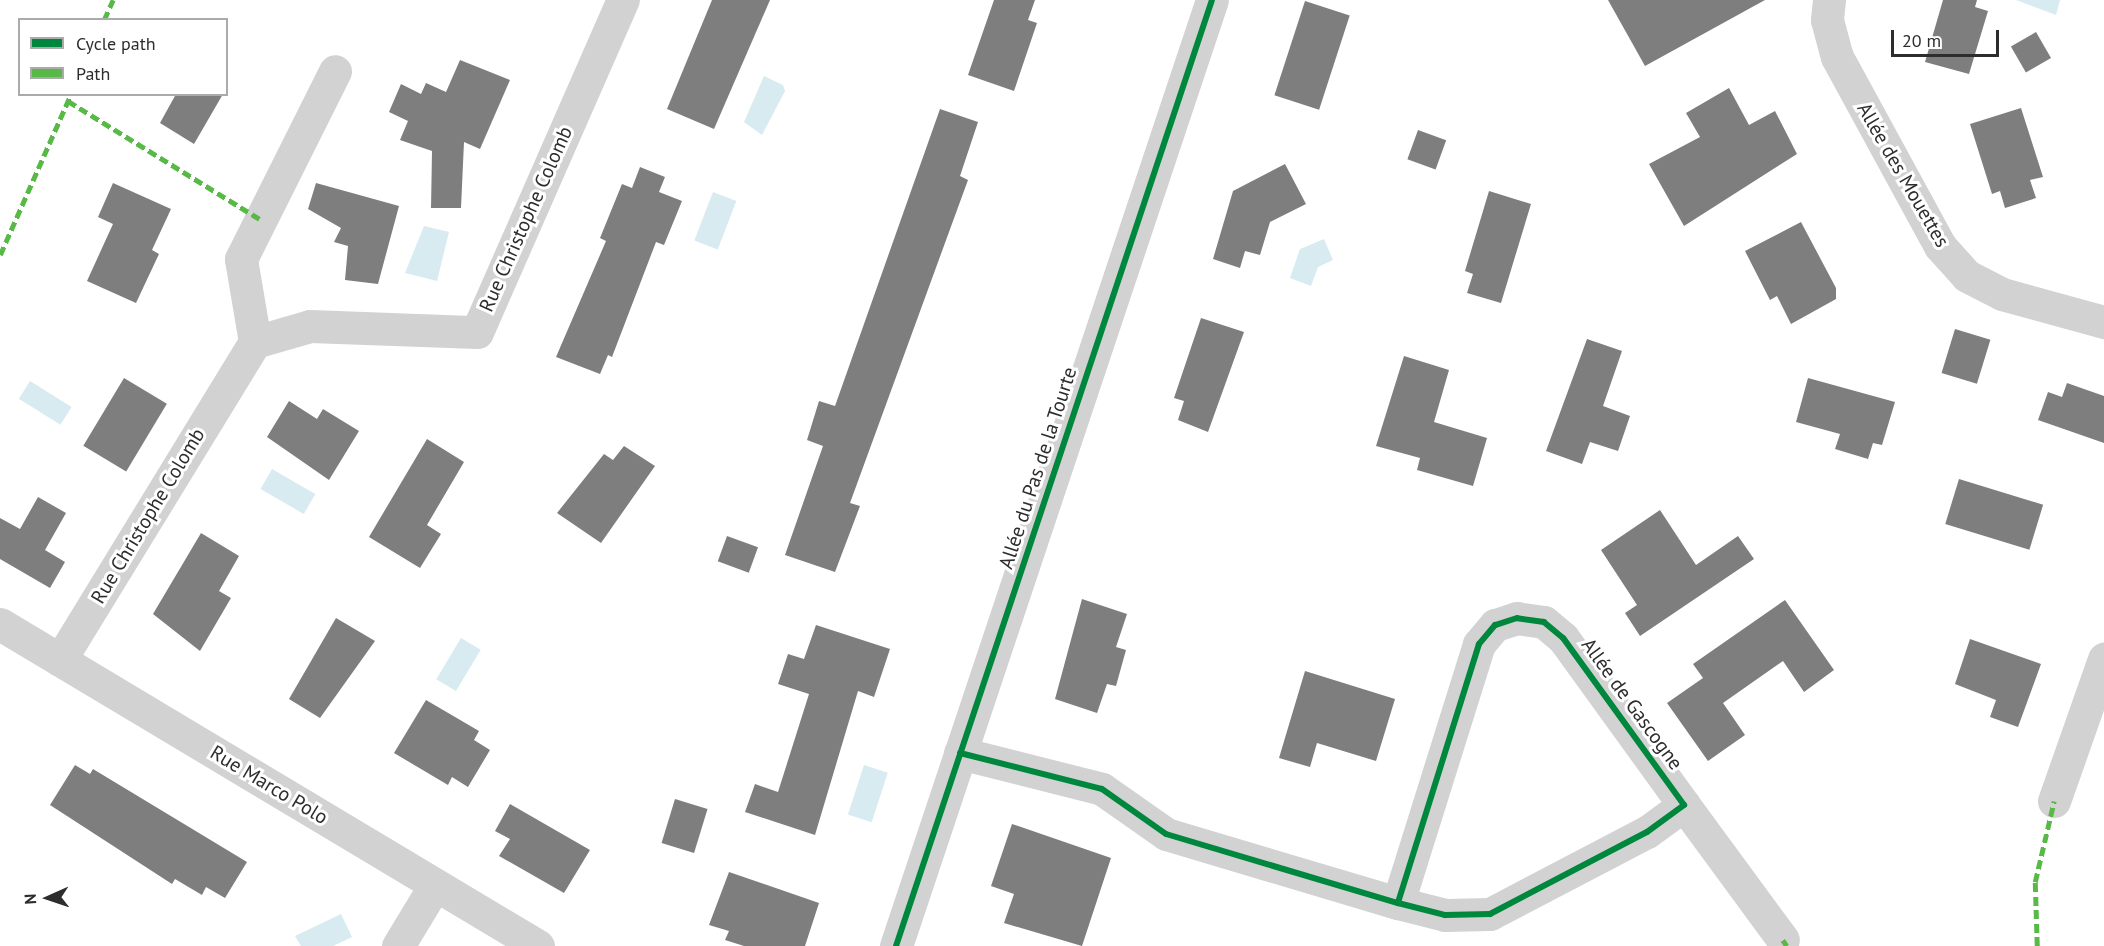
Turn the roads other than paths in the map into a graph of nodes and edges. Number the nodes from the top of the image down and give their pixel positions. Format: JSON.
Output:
{"nodes":[{"id":1,"x":623,"y":0,"type":"edge"},
{"id":2,"x":1212,"y":0,"type":"edge"},
{"id":3,"x":1829,"y":0,"type":"edge"},
{"id":4,"x":335,"y":71,"type":"dead end"},
{"id":5,"x":2104,"y":322,"type":"edge"},
{"id":6,"x":255,"y":342,"type":"junction"},
{"id":7,"x":0,"y":624,"type":"edge"},
{"id":8,"x":2104,"y":659,"type":"edge"},
{"id":9,"x":60,"y":660,"type":"junction"},
{"id":10,"x":960,"y":753,"type":"junction"},
{"id":11,"x":2054,"y":801,"type":"dead end"},
{"id":12,"x":1684,"y":805,"type":"junction"},
{"id":13,"x":435,"y":885,"type":"junction"},
{"id":14,"x":1398,"y":903,"type":"junction"},
{"id":15,"x":1783,"y":940,"type":"dead end"},
{"id":16,"x":398,"y":946,"type":"edge"},
{"id":17,"x":538,"y":946,"type":"edge"},
{"id":18,"x":896,"y":946,"type":"edge"}],
"edges":[{"from":1,"to":6,"type":"street","name":"Rue Christophe Colomb"},
{"from":2,"to":10,"type":"street","name":"Allée du Pas de la Tourte"},
{"from":3,"to":5,"type":"street","name":"Allée des Mouettes"},
{"from":4,"to":6,"type":"street"},
{"from":6,"to":9,"type":"street","name":"Rue Christophe Colomb"},
{"from":7,"to":9,"type":"street","name":"Rue Marco Polo"},
{"from":8,"to":11,"type":"street"},
{"from":9,"to":13,"type":"street","name":"Rue Marco Polo"},
{"from":10,"to":14,"type":"street"},
{"from":10,"to":18,"type":"street","name":"Allée du Pas de la Tourte"},
{"from":12,"to":14,"type":"street"},
{"from":12,"to":14,"type":"street","name":"Allée de Gascogne"},
{"from":12,"to":15,"type":"street","name":"Allée de Gascogne"},
{"from":13,"to":16,"type":"street"},
{"from":13,"to":17,"type":"street","name":"Rue Marco Polo"}]}
